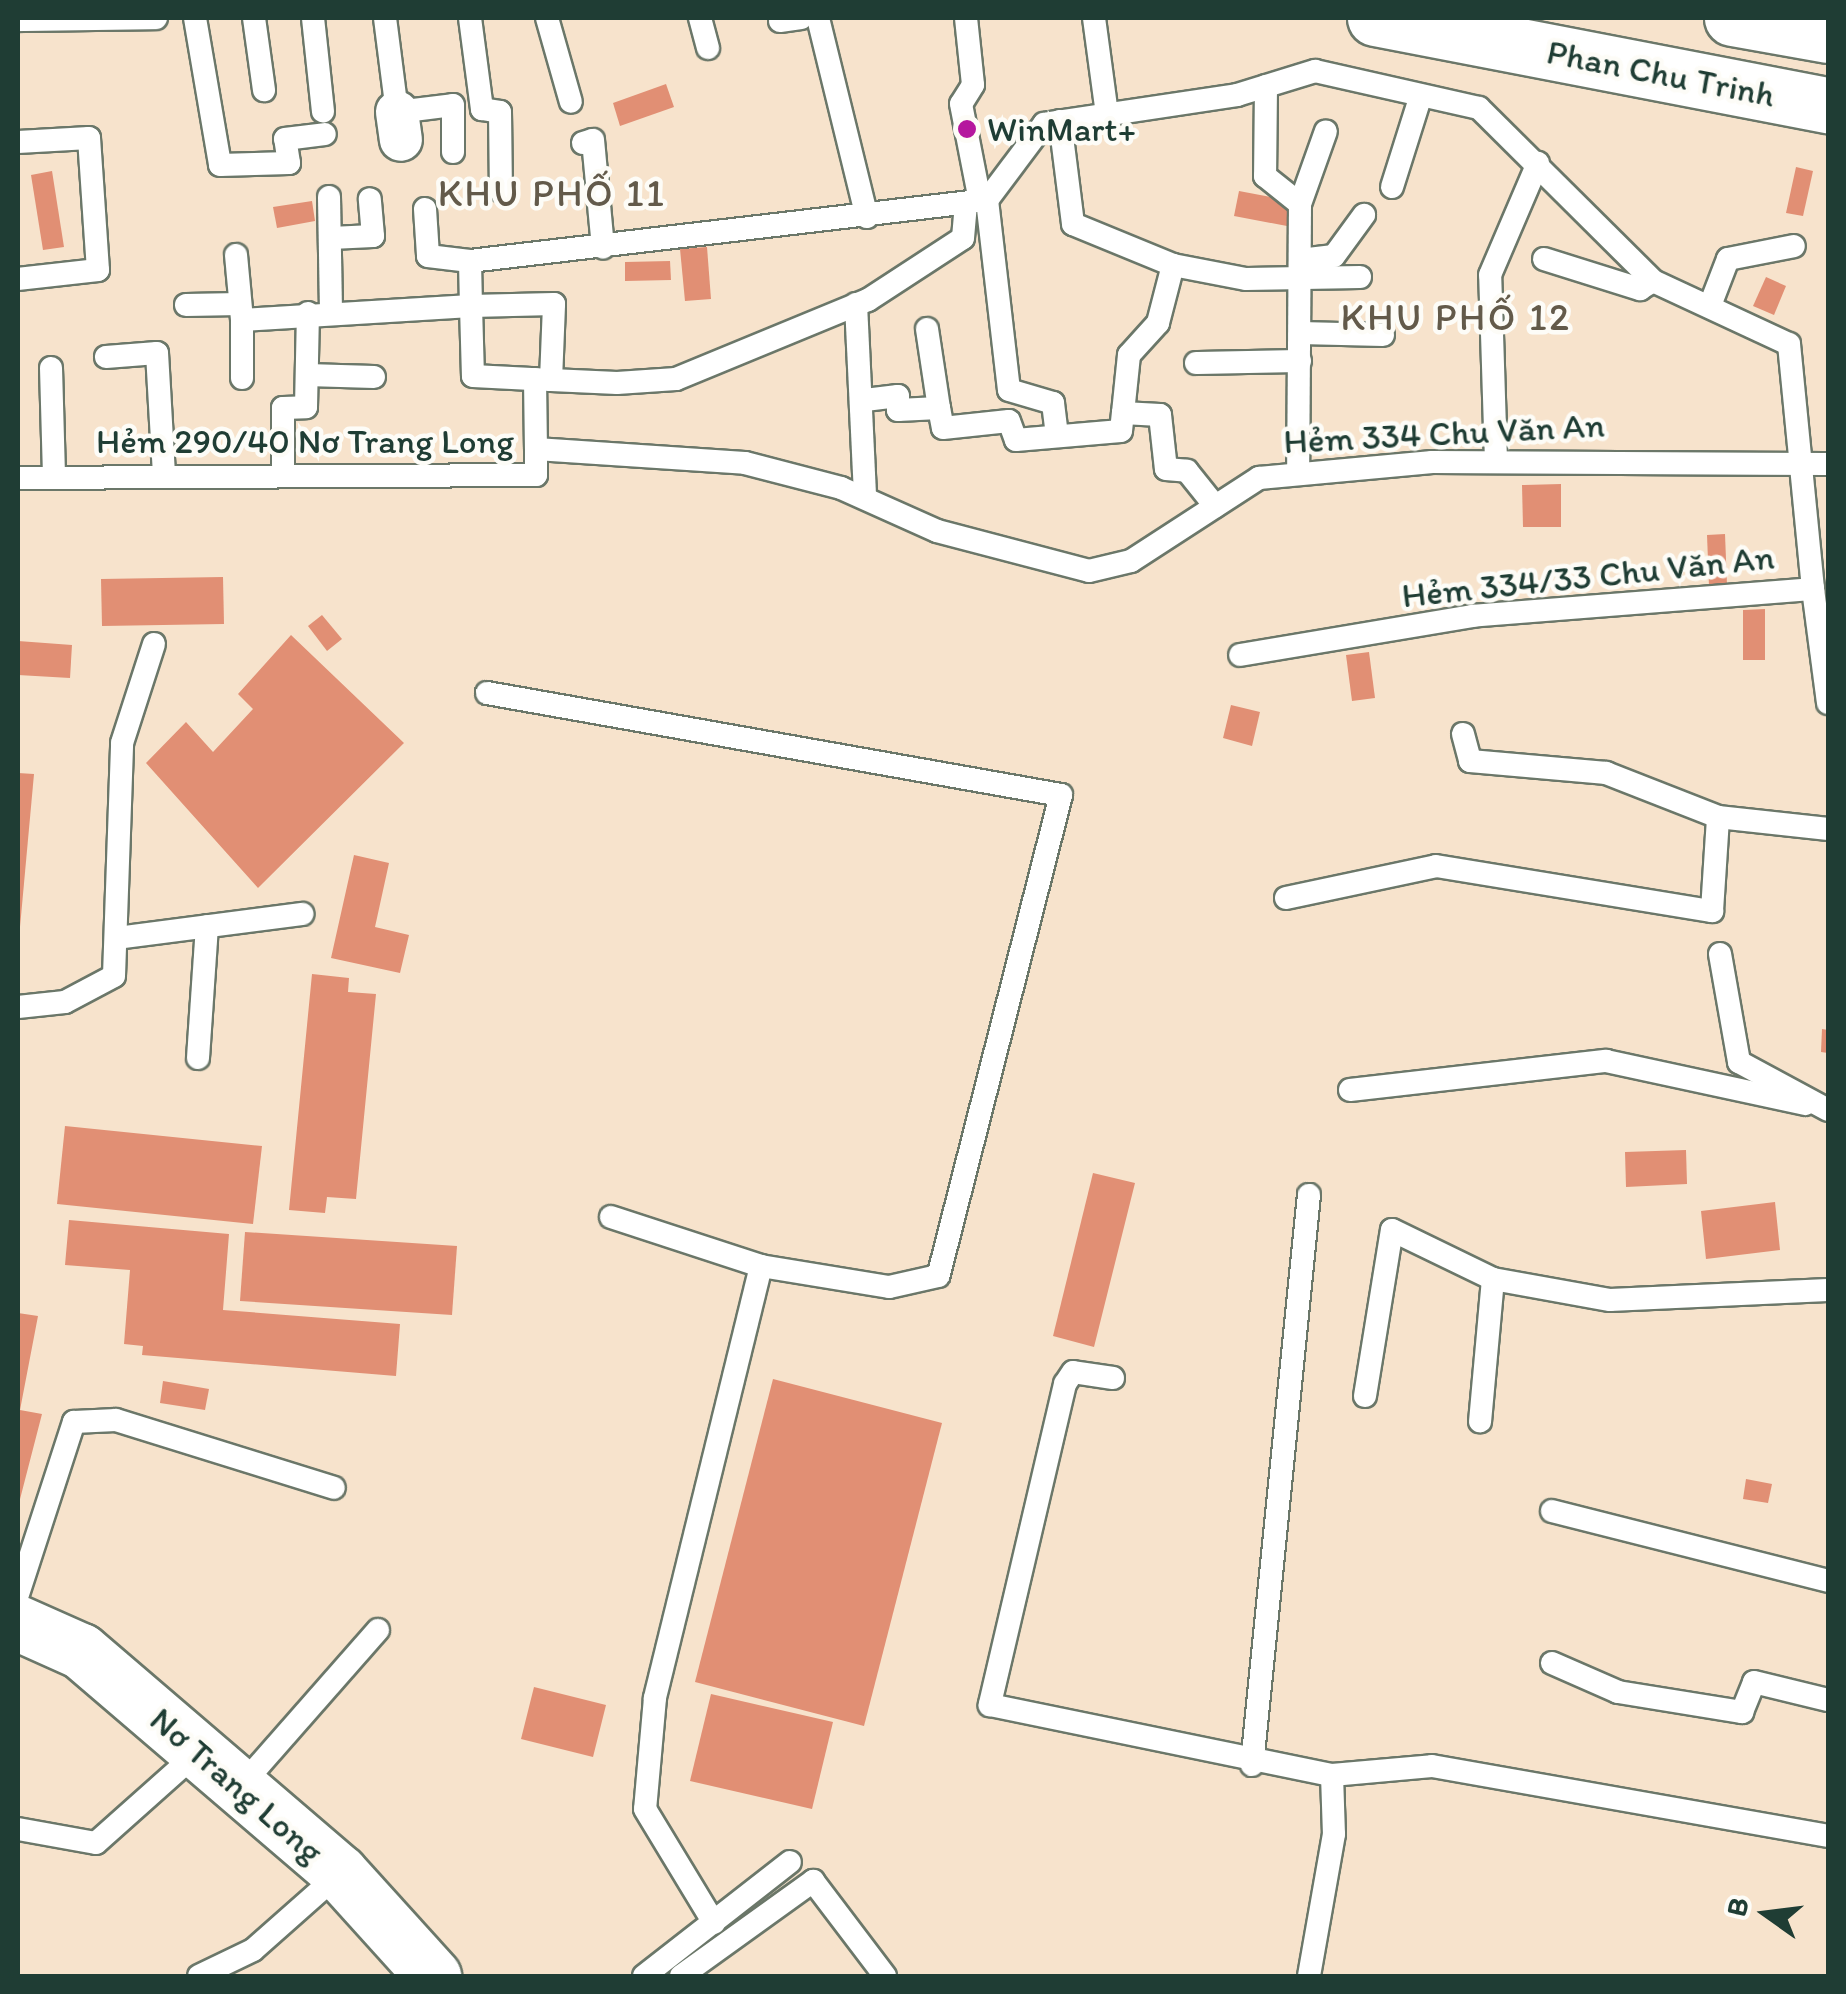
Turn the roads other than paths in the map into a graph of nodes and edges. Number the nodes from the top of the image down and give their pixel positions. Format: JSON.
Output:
{"nodes":[{"id":1,"x":61,"y":18,"type":"edge"},
{"id":2,"x":156,"y":18,"type":"edge"},
{"id":3,"x":195,"y":18,"type":"edge"},
{"id":4,"x":254,"y":18,"type":"edge"},
{"id":5,"x":312,"y":18,"type":"edge"},
{"id":6,"x":385,"y":18,"type":"edge"},
{"id":7,"x":470,"y":18,"type":"edge"},
{"id":8,"x":547,"y":18,"type":"edge"},
{"id":9,"x":700,"y":18,"type":"edge"},
{"id":10,"x":818,"y":18,"type":"edge"},
{"id":11,"x":970,"y":18,"type":"edge"},
{"id":12,"x":1094,"y":18,"type":"edge"},
{"id":13,"x":1375,"y":18,"type":"edge"},
{"id":14,"x":1732,"y":18,"type":"edge"},
{"id":15,"x":18,"y":20,"type":"edge"},
{"id":16,"x":1828,"y":36,"type":"edge"},
{"id":17,"x":708,"y":48,"type":"dead end"},
{"id":18,"x":1266,"y":86,"type":"junction"},
{"id":19,"x":264,"y":90,"type":"dead end"},
{"id":20,"x":1421,"y":95,"type":"junction"},
{"id":21,"x":571,"y":102,"type":"dead end"},
{"id":22,"x":1828,"y":105,"type":"edge"},
{"id":23,"x":1107,"y":114,"type":"junction"},
{"id":24,"x":1060,"y":122,"type":"junction"},
{"id":25,"x":1326,"y":132,"type":"dead end"},
{"id":26,"x":18,"y":142,"type":"edge"},
{"id":27,"x":583,"y":143,"type":"dead end"},
{"id":28,"x":453,"y":152,"type":"dead end"},
{"id":29,"x":1538,"y":162,"type":"junction"},
{"id":30,"x":1392,"y":187,"type":"dead end"},
{"id":31,"x":501,"y":191,"type":"dead end"},
{"id":32,"x":329,"y":198,"type":"dead end"},
{"id":33,"x":370,"y":198,"type":"dead end"},
{"id":34,"x":978,"y":201,"type":"junction"},
{"id":35,"x":1300,"y":204,"type":"junction"},
{"id":36,"x":425,"y":209,"type":"dead end"},
{"id":37,"x":1364,"y":215,"type":"dead end"},
{"id":38,"x":866,"y":217,"type":"junction"},
{"id":39,"x":331,"y":238,"type":"junction"},
{"id":40,"x":1794,"y":246,"type":"dead end"},
{"id":41,"x":603,"y":248,"type":"junction"},
{"id":42,"x":236,"y":255,"type":"dead end"},
{"id":43,"x":1544,"y":259,"type":"dead end"},
{"id":44,"x":470,"y":261,"type":"junction"},
{"id":45,"x":1172,"y":265,"type":"junction"},
{"id":46,"x":1299,"y":270,"type":"junction"},
{"id":47,"x":1360,"y":276,"type":"dead end"},
{"id":48,"x":18,"y":279,"type":"edge"},
{"id":49,"x":1653,"y":281,"type":"junction"},
{"id":50,"x":1711,"y":303,"type":"junction"},
{"id":51,"x":856,"y":304,"type":"junction"},
{"id":52,"x":186,"y":305,"type":"dead end"},
{"id":53,"x":471,"y":306,"type":"junction"},
{"id":54,"x":241,"y":312,"type":"junction"},
{"id":55,"x":320,"y":313,"type":"junction"},
{"id":56,"x":926,"y":329,"type":"dead end"},
{"id":57,"x":1300,"y":333,"type":"junction"},
{"id":58,"x":1383,"y":334,"type":"dead end"},
{"id":59,"x":106,"y":357,"type":"dead end"},
{"id":60,"x":1300,"y":362,"type":"junction"},
{"id":61,"x":1196,"y":363,"type":"dead end"},
{"id":62,"x":51,"y":368,"type":"dead end"},
{"id":63,"x":307,"y":375,"type":"junction"},
{"id":64,"x":374,"y":377,"type":"dead end"},
{"id":65,"x":242,"y":378,"type":"dead end"},
{"id":66,"x":543,"y":380,"type":"junction"},
{"id":67,"x":865,"y":400,"type":"junction"},
{"id":68,"x":939,"y":408,"type":"junction"},
{"id":69,"x":1123,"y":412,"type":"junction"},
{"id":70,"x":1057,"y":436,"type":"junction"},
{"id":71,"x":536,"y":449,"type":"junction"},
{"id":72,"x":1799,"y":458,"type":"junction"},
{"id":73,"x":1496,"y":461,"type":"junction"},
{"id":74,"x":1828,"y":464,"type":"edge"},
{"id":75,"x":283,"y":473,"type":"junction"},
{"id":76,"x":1298,"y":474,"type":"junction"},
{"id":77,"x":164,"y":475,"type":"junction"},
{"id":78,"x":54,"y":477,"type":"junction"},
{"id":79,"x":18,"y":478,"type":"edge"},
{"id":80,"x":865,"y":498,"type":"junction"},
{"id":81,"x":1214,"y":506,"type":"junction"},
{"id":82,"x":1089,"y":571,"type":"joint"},
{"id":83,"x":1813,"y":589,"type":"junction"},
{"id":84,"x":154,"y":644,"type":"dead end"},
{"id":85,"x":1240,"y":655,"type":"dead end"},
{"id":86,"x":487,"y":694,"type":"dead end"},
{"id":87,"x":1828,"y":703,"type":"edge"},
{"id":88,"x":1464,"y":734,"type":"dead end"},
{"id":89,"x":1718,"y":817,"type":"junction"},
{"id":90,"x":1828,"y":830,"type":"edge"},
{"id":91,"x":1286,"y":898,"type":"dead end"},
{"id":92,"x":302,"y":914,"type":"dead end"},
{"id":93,"x":208,"y":926,"type":"junction"},
{"id":94,"x":117,"y":938,"type":"junction"},
{"id":95,"x":1720,"y":954,"type":"dead end"},
{"id":96,"x":18,"y":1007,"type":"edge"},
{"id":97,"x":198,"y":1058,"type":"dead end"},
{"id":98,"x":1350,"y":1090,"type":"dead end"},
{"id":99,"x":1817,"y":1107,"type":"edge"},
{"id":100,"x":1310,"y":1195,"type":"dead end"},
{"id":101,"x":611,"y":1217,"type":"dead end"},
{"id":102,"x":762,"y":1266,"type":"junction"},
{"id":103,"x":1493,"y":1279,"type":"junction"},
{"id":104,"x":1828,"y":1290,"type":"edge"},
{"id":105,"x":1113,"y":1378,"type":"dead end"},
{"id":106,"x":1366,"y":1396,"type":"dead end"},
{"id":107,"x":1480,"y":1422,"type":"dead end"},
{"id":108,"x":334,"y":1488,"type":"dead end"},
{"id":109,"x":1552,"y":1511,"type":"dead end"},
{"id":110,"x":1828,"y":1581,"type":"edge"},
{"id":111,"x":18,"y":1594,"type":"edge"},
{"id":112,"x":18,"y":1623,"type":"edge"},
{"id":113,"x":378,"y":1630,"type":"dead end"},
{"id":114,"x":1552,"y":1663,"type":"dead end"},
{"id":115,"x":1828,"y":1700,"type":"edge"},
{"id":116,"x":198,"y":1752,"type":"junction"},
{"id":117,"x":1252,"y":1765,"type":"junction"},
{"id":118,"x":1332,"y":1775,"type":"junction"},
{"id":119,"x":240,"y":1787,"type":"junction"},
{"id":120,"x":18,"y":1829,"type":"edge"},
{"id":121,"x":1828,"y":1836,"type":"edge"},
{"id":122,"x":790,"y":1862,"type":"dead end"},
{"id":123,"x":340,"y":1873,"type":"junction"},
{"id":124,"x":714,"y":1923,"type":"junction"},
{"id":125,"x":198,"y":1976,"type":"edge"},
{"id":126,"x":433,"y":1976,"type":"edge"},
{"id":127,"x":644,"y":1976,"type":"edge"},
{"id":128,"x":681,"y":1976,"type":"edge"},
{"id":129,"x":885,"y":1976,"type":"edge"},
{"id":130,"x":1309,"y":1976,"type":"edge"}],
"edges":[{"from":1,"to":2,"type":"lane"},
{"from":1,"to":15,"type":"lane"},
{"from":3,"to":5,"type":"lane"},
{"from":4,"to":19,"type":"lane"},
{"from":6,"to":28,"type":"lane"},
{"from":7,"to":31,"type":"lane"},
{"from":8,"to":21,"type":"lane"},
{"from":9,"to":17,"type":"lane"},
{"from":10,"to":38,"type":"lane"},
{"from":11,"to":34,"type":"lane"},
{"from":12,"to":23,"type":"lane"},
{"from":13,"to":22,"type":"street","name":"Phan Chu Trinh"},
{"from":14,"to":16,"type":"street","name":"Phan Chu Trinh"},
{"from":18,"to":20,"type":"lane"},
{"from":18,"to":23,"type":"lane"},
{"from":18,"to":35,"type":"lane"},
{"from":20,"to":29,"type":"lane"},
{"from":20,"to":30,"type":"lane"},
{"from":23,"to":24,"type":"lane"},
{"from":24,"to":34,"type":"lane"},
{"from":24,"to":45,"type":"lane"},
{"from":25,"to":35,"type":"lane"},
{"from":26,"to":48,"type":"lane"},
{"from":27,"to":41,"type":"lane"},
{"from":29,"to":49,"type":"lane"},
{"from":29,"to":73,"type":"lane"},
{"from":32,"to":39,"type":"lane"},
{"from":33,"to":39,"type":"lane"},
{"from":34,"to":38,"type":"lane"},
{"from":34,"to":51,"type":"lane"},
{"from":34,"to":70,"type":"lane"},
{"from":35,"to":46,"type":"lane"},
{"from":36,"to":44,"type":"lane"},
{"from":37,"to":46,"type":"lane"},
{"from":38,"to":41,"type":"lane"},
{"from":39,"to":55,"type":"lane"},
{"from":40,"to":50,"type":"lane"},
{"from":41,"to":44,"type":"lane"},
{"from":42,"to":54,"type":"lane"},
{"from":43,"to":49,"type":"lane"},
{"from":44,"to":53,"type":"lane"},
{"from":45,"to":46,"type":"lane"},
{"from":45,"to":69,"type":"lane"},
{"from":46,"to":47,"type":"lane"},
{"from":46,"to":57,"type":"lane"},
{"from":49,"to":50,"type":"lane"},
{"from":50,"to":72,"type":"lane","name":"Hẻm 334/33 Chu Văn An"},
{"from":51,"to":66,"type":"lane"},
{"from":51,"to":67,"type":"lane"},
{"from":52,"to":54,"type":"lane"},
{"from":53,"to":55,"type":"lane"},
{"from":53,"to":66,"type":"lane"},
{"from":53,"to":66,"type":"lane"},
{"from":54,"to":55,"type":"lane"},
{"from":54,"to":65,"type":"lane"},
{"from":55,"to":63,"type":"lane"},
{"from":56,"to":68,"type":"lane"},
{"from":57,"to":58,"type":"lane"},
{"from":57,"to":60,"type":"lane"},
{"from":59,"to":77,"type":"lane"},
{"from":60,"to":61,"type":"lane"},
{"from":60,"to":76,"type":"lane"},
{"from":62,"to":78,"type":"lane"},
{"from":63,"to":64,"type":"lane"},
{"from":63,"to":75,"type":"lane"},
{"from":66,"to":71,"type":"lane"},
{"from":67,"to":68,"type":"lane"},
{"from":67,"to":80,"type":"lane"},
{"from":68,"to":70,"type":"lane"},
{"from":69,"to":70,"type":"lane"},
{"from":69,"to":81,"type":"lane"},
{"from":71,"to":75,"type":"lane","name":"Hẻm 290/40 Nơ Trang Long"},
{"from":71,"to":80,"type":"lane","name":"Hẻm 290/40 Nơ Trang Long"},
{"from":72,"to":73,"type":"lane","name":"Hẻm 334 Chu Văn An"},
{"from":72,"to":74,"type":"lane","name":"Hẻm 334 Chu Văn An"},
{"from":72,"to":83,"type":"lane","name":"Hẻm 334/33 Chu Văn An"},
{"from":73,"to":76,"type":"lane","name":"Hẻm 334 Chu Văn An"},
{"from":75,"to":77,"type":"lane","name":"Hẻm 290/40 Nơ Trang Long"},
{"from":76,"to":81,"type":"lane","name":"Hẻm 334 Chu Văn An"},
{"from":77,"to":78,"type":"lane","name":"Hẻm 290/40 Nơ Trang Long"},
{"from":78,"to":79,"type":"lane","name":"Hẻm 290/40 Nơ Trang Long"},
{"from":80,"to":82,"type":"lane","name":"Hẻm 290/40 Nơ Trang Long"},
{"from":81,"to":82,"type":"lane","name":"Hẻm 334 Chu Văn An"},
{"from":83,"to":85,"type":"lane","name":"Hẻm 334/33 Chu Văn An"},
{"from":83,"to":87,"type":"lane"},
{"from":84,"to":94,"type":"lane"},
{"from":86,"to":102,"type":"lane"},
{"from":88,"to":89,"type":"lane"},
{"from":89,"to":90,"type":"lane"},
{"from":89,"to":91,"type":"lane"},
{"from":92,"to":93,"type":"lane"},
{"from":93,"to":94,"type":"lane"},
{"from":93,"to":97,"type":"lane"},
{"from":94,"to":96,"type":"lane"},
{"from":95,"to":99,"type":"lane"},
{"from":98,"to":99,"type":"lane"},
{"from":100,"to":117,"type":"lane"},
{"from":101,"to":102,"type":"lane"},
{"from":102,"to":124,"type":"lane"},
{"from":103,"to":104,"type":"lane"},
{"from":103,"to":106,"type":"lane"},
{"from":103,"to":107,"type":"lane"},
{"from":105,"to":117,"type":"lane"},
{"from":108,"to":111,"type":"lane"},
{"from":109,"to":110,"type":"lane"},
{"from":112,"to":116,"type":"street","name":"Nơ Trang Long"},
{"from":113,"to":119,"type":"lane"},
{"from":114,"to":115,"type":"lane"},
{"from":116,"to":119,"type":"street","name":"Nơ Trang Long"},
{"from":116,"to":120,"type":"lane"},
{"from":117,"to":118,"type":"lane"},
{"from":118,"to":121,"type":"lane"},
{"from":118,"to":130,"type":"lane"},
{"from":119,"to":123,"type":"street","name":"Nơ Trang Long"},
{"from":122,"to":124,"type":"lane"},
{"from":123,"to":125,"type":"lane"},
{"from":123,"to":126,"type":"street","name":"Nơ Trang Long"},
{"from":124,"to":127,"type":"lane"},
{"from":128,"to":129,"type":"lane"}]}
